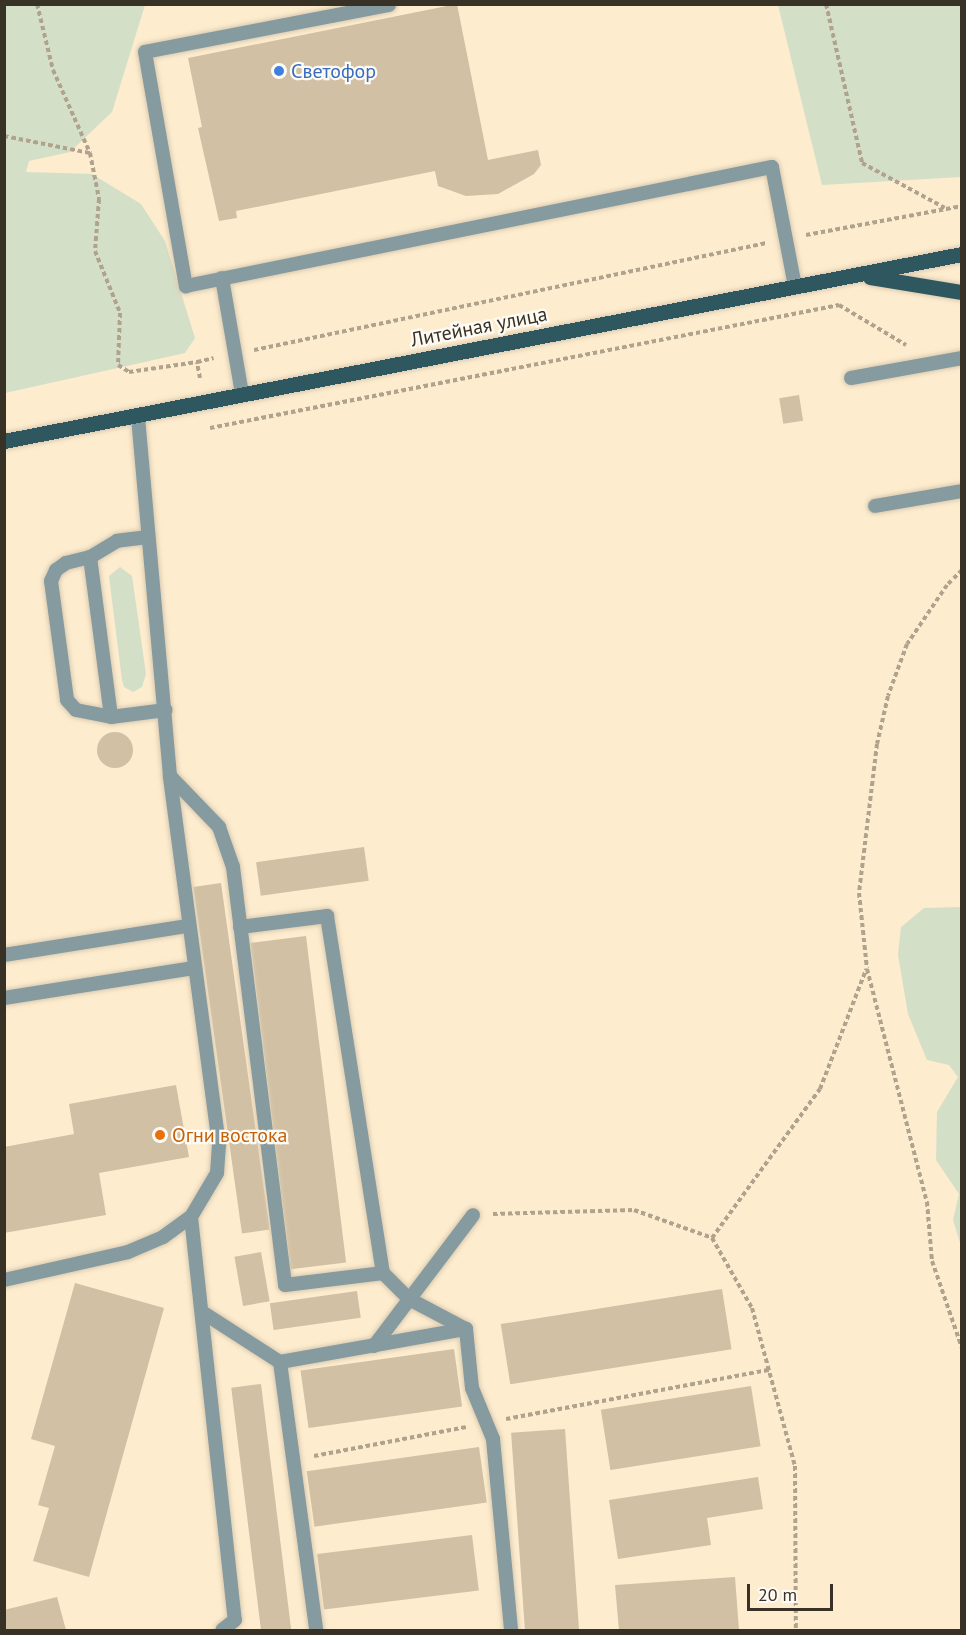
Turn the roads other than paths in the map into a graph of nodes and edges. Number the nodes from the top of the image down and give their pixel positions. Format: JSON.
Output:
{"nodes":[{"id":1,"x":389,"y":5,"type":"edge"},
{"id":2,"x":962,"y":254,"type":"edge"},
{"id":3,"x":861,"y":276,"type":"junction"},
{"id":4,"x":222,"y":278,"type":"junction"},
{"id":5,"x":795,"y":287,"type":"junction"},
{"id":6,"x":961,"y":295,"type":"edge"},
{"id":7,"x":962,"y":358,"type":"edge"},
{"id":8,"x":851,"y":378,"type":"dead end"},
{"id":9,"x":242,"y":394,"type":"junction"},
{"id":10,"x":138,"y":415,"type":"junction"},
{"id":11,"x":4,"y":441,"type":"edge"},
{"id":12,"x":962,"y":491,"type":"edge"},
{"id":13,"x":875,"y":506,"type":"dead end"},
{"id":14,"x":148,"y":537,"type":"junction"},
{"id":15,"x":90,"y":557,"type":"junction"},
{"id":16,"x":166,"y":710,"type":"junction"},
{"id":17,"x":111,"y":717,"type":"junction"},
{"id":18,"x":170,"y":776,"type":"junction"},
{"id":19,"x":188,"y":926,"type":"junction"},
{"id":20,"x":240,"y":927,"type":"junction"},
{"id":21,"x":4,"y":955,"type":"edge"},
{"id":22,"x":194,"y":968,"type":"junction"},
{"id":23,"x":4,"y":998,"type":"edge"},
{"id":24,"x":473,"y":1215,"type":"road end"},
{"id":25,"x":191,"y":1217,"type":"junction"},
{"id":26,"x":383,"y":1273,"type":"junction"},
{"id":27,"x":4,"y":1280,"type":"edge"},
{"id":28,"x":409,"y":1299,"type":"junction"},
{"id":29,"x":202,"y":1312,"type":"junction"},
{"id":30,"x":466,"y":1329,"type":"junction"},
{"id":31,"x":374,"y":1346,"type":"junction"},
{"id":32,"x":280,"y":1362,"type":"junction"},
{"id":33,"x":222,"y":1630,"type":"edge"},
{"id":34,"x":316,"y":1630,"type":"edge"},
{"id":35,"x":511,"y":1630,"type":"edge"}],
"edges":[{"from":1,"to":4,"type":"lane"},
{"from":2,"to":3,"type":"main road","name":"Литейная улица"},
{"from":3,"to":5,"type":"main road","name":"Литейная улица"},
{"from":3,"to":6,"type":"main road"},
{"from":4,"to":5,"type":"lane"},
{"from":4,"to":9,"type":"lane"},
{"from":5,"to":9,"type":"main road","name":"Литейная улица"},
{"from":7,"to":8,"type":"lane"},
{"from":9,"to":10,"type":"main road","name":"Литейная улица"},
{"from":10,"to":11,"type":"main road","name":"Литейная улица"},
{"from":10,"to":14,"type":"lane"},
{"from":12,"to":13,"type":"lane"},
{"from":14,"to":15,"type":"lane"},
{"from":14,"to":16,"type":"lane"},
{"from":15,"to":17,"type":"lane"},
{"from":15,"to":17,"type":"lane"},
{"from":16,"to":17,"type":"lane"},
{"from":16,"to":18,"type":"lane"},
{"from":18,"to":19,"type":"lane"},
{"from":18,"to":20,"type":"lane"},
{"from":19,"to":21,"type":"lane"},
{"from":19,"to":22,"type":"lane"},
{"from":20,"to":26,"type":"lane"},
{"from":20,"to":26,"type":"lane"},
{"from":22,"to":23,"type":"lane"},
{"from":22,"to":25,"type":"lane"},
{"from":24,"to":28,"type":"lane"},
{"from":25,"to":27,"type":"lane"},
{"from":25,"to":29,"type":"lane"},
{"from":26,"to":28,"type":"lane"},
{"from":28,"to":30,"type":"lane"},
{"from":28,"to":31,"type":"lane"},
{"from":29,"to":32,"type":"lane"},
{"from":29,"to":33,"type":"lane"},
{"from":30,"to":31,"type":"lane"},
{"from":30,"to":35,"type":"lane"},
{"from":31,"to":32,"type":"lane"},
{"from":32,"to":34,"type":"lane"}]}
